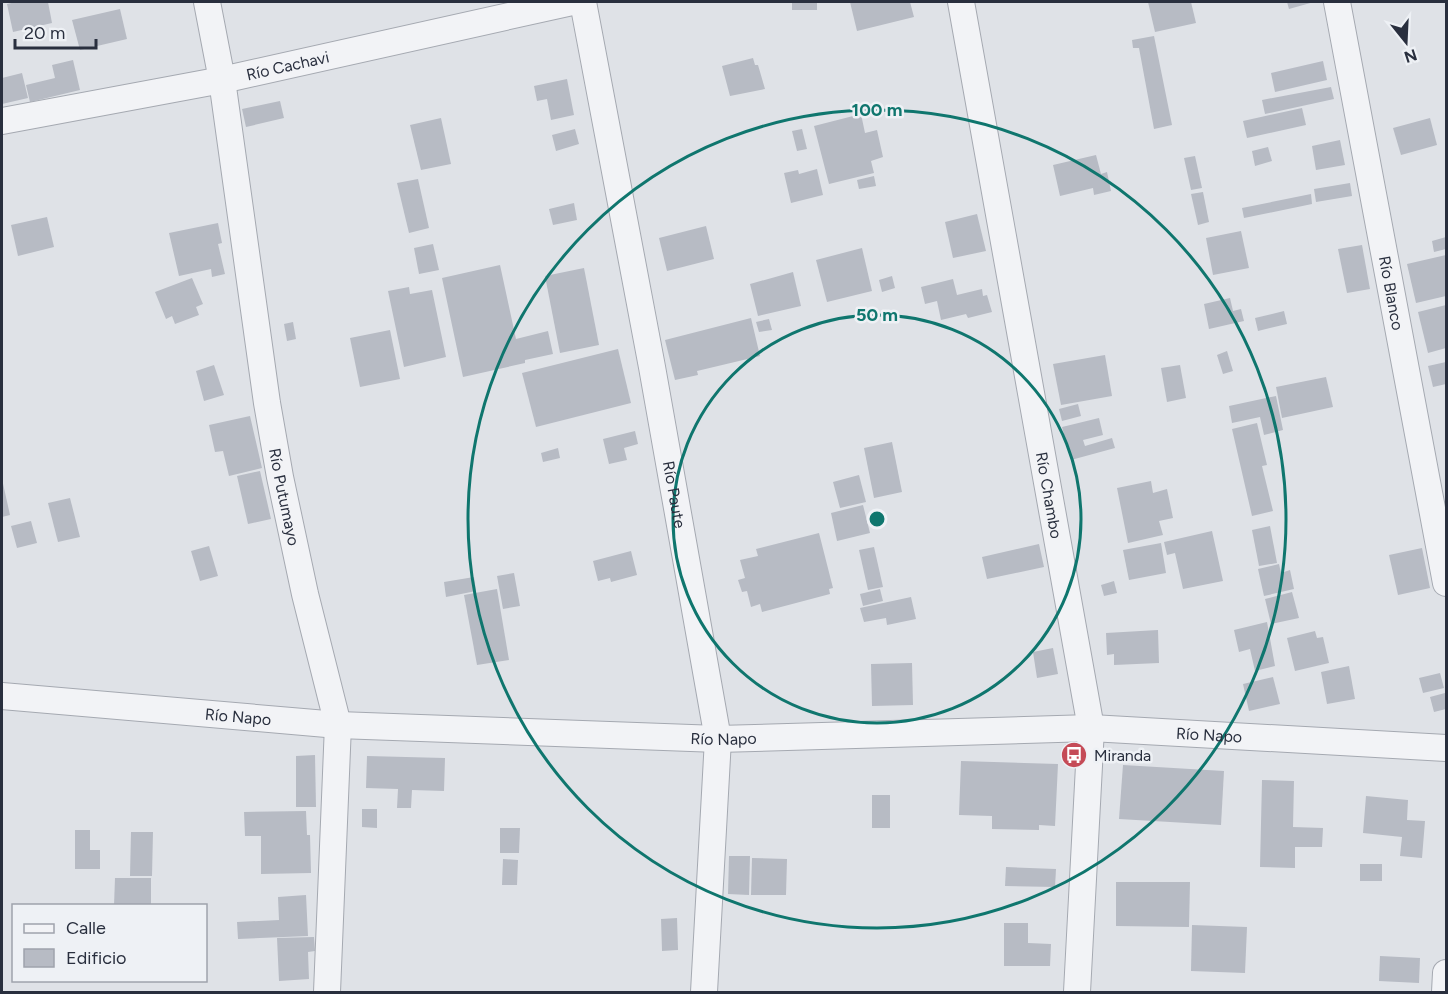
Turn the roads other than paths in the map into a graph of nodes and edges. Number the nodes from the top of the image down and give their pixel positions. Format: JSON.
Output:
{"nodes":[{"id":1,"x":207,"y":2,"type":"edge"},
{"id":2,"x":572,"y":2,"type":"edge"},
{"id":3,"x":583,"y":2,"type":"edge"},
{"id":4,"x":961,"y":2,"type":"edge"},
{"id":5,"x":1337,"y":2,"type":"edge"},
{"id":6,"x":222,"y":80,"type":"junction"},
{"id":7,"x":2,"y":121,"type":"edge"},
{"id":8,"x":1446,"y":583,"type":"edge"},
{"id":9,"x":2,"y":696,"type":"edge"},
{"id":10,"x":338,"y":725,"type":"junction"},
{"id":11,"x":1091,"y":728,"type":"junction"},
{"id":12,"x":718,"y":740,"type":"junction"},
{"id":13,"x":1446,"y":748,"type":"edge"},
{"id":14,"x":1446,"y":973,"type":"edge"},
{"id":15,"x":327,"y":993,"type":"edge"},
{"id":16,"x":704,"y":993,"type":"edge"},
{"id":17,"x":1077,"y":993,"type":"edge"},
{"id":18,"x":1445,"y":993,"type":"edge"}],
"edges":[{"from":1,"to":6,"type":"street","name":"Río Putumayo"},
{"from":2,"to":6,"type":"street","name":"Río Cachavi"},
{"from":3,"to":12,"type":"street","name":"Río Paute"},
{"from":4,"to":11,"type":"street","name":"Río Chambo"},
{"from":5,"to":8,"type":"street","name":"Río Blanco"},
{"from":6,"to":7,"type":"street","name":"Río Cachavi"},
{"from":6,"to":10,"type":"street","name":"Río Putumayo"},
{"from":9,"to":10,"type":"street","name":"Río Napo"},
{"from":10,"to":12,"type":"street","name":"Río Napo"},
{"from":10,"to":15,"type":"street","name":"Río Putumayo"},
{"from":11,"to":12,"type":"street","name":"Río Napo"},
{"from":11,"to":13,"type":"street","name":"Río Napo"},
{"from":11,"to":17,"type":"street","name":"Río Chambo"},
{"from":12,"to":16,"type":"street","name":"Río Paute"},
{"from":14,"to":18,"type":"street"}]}
